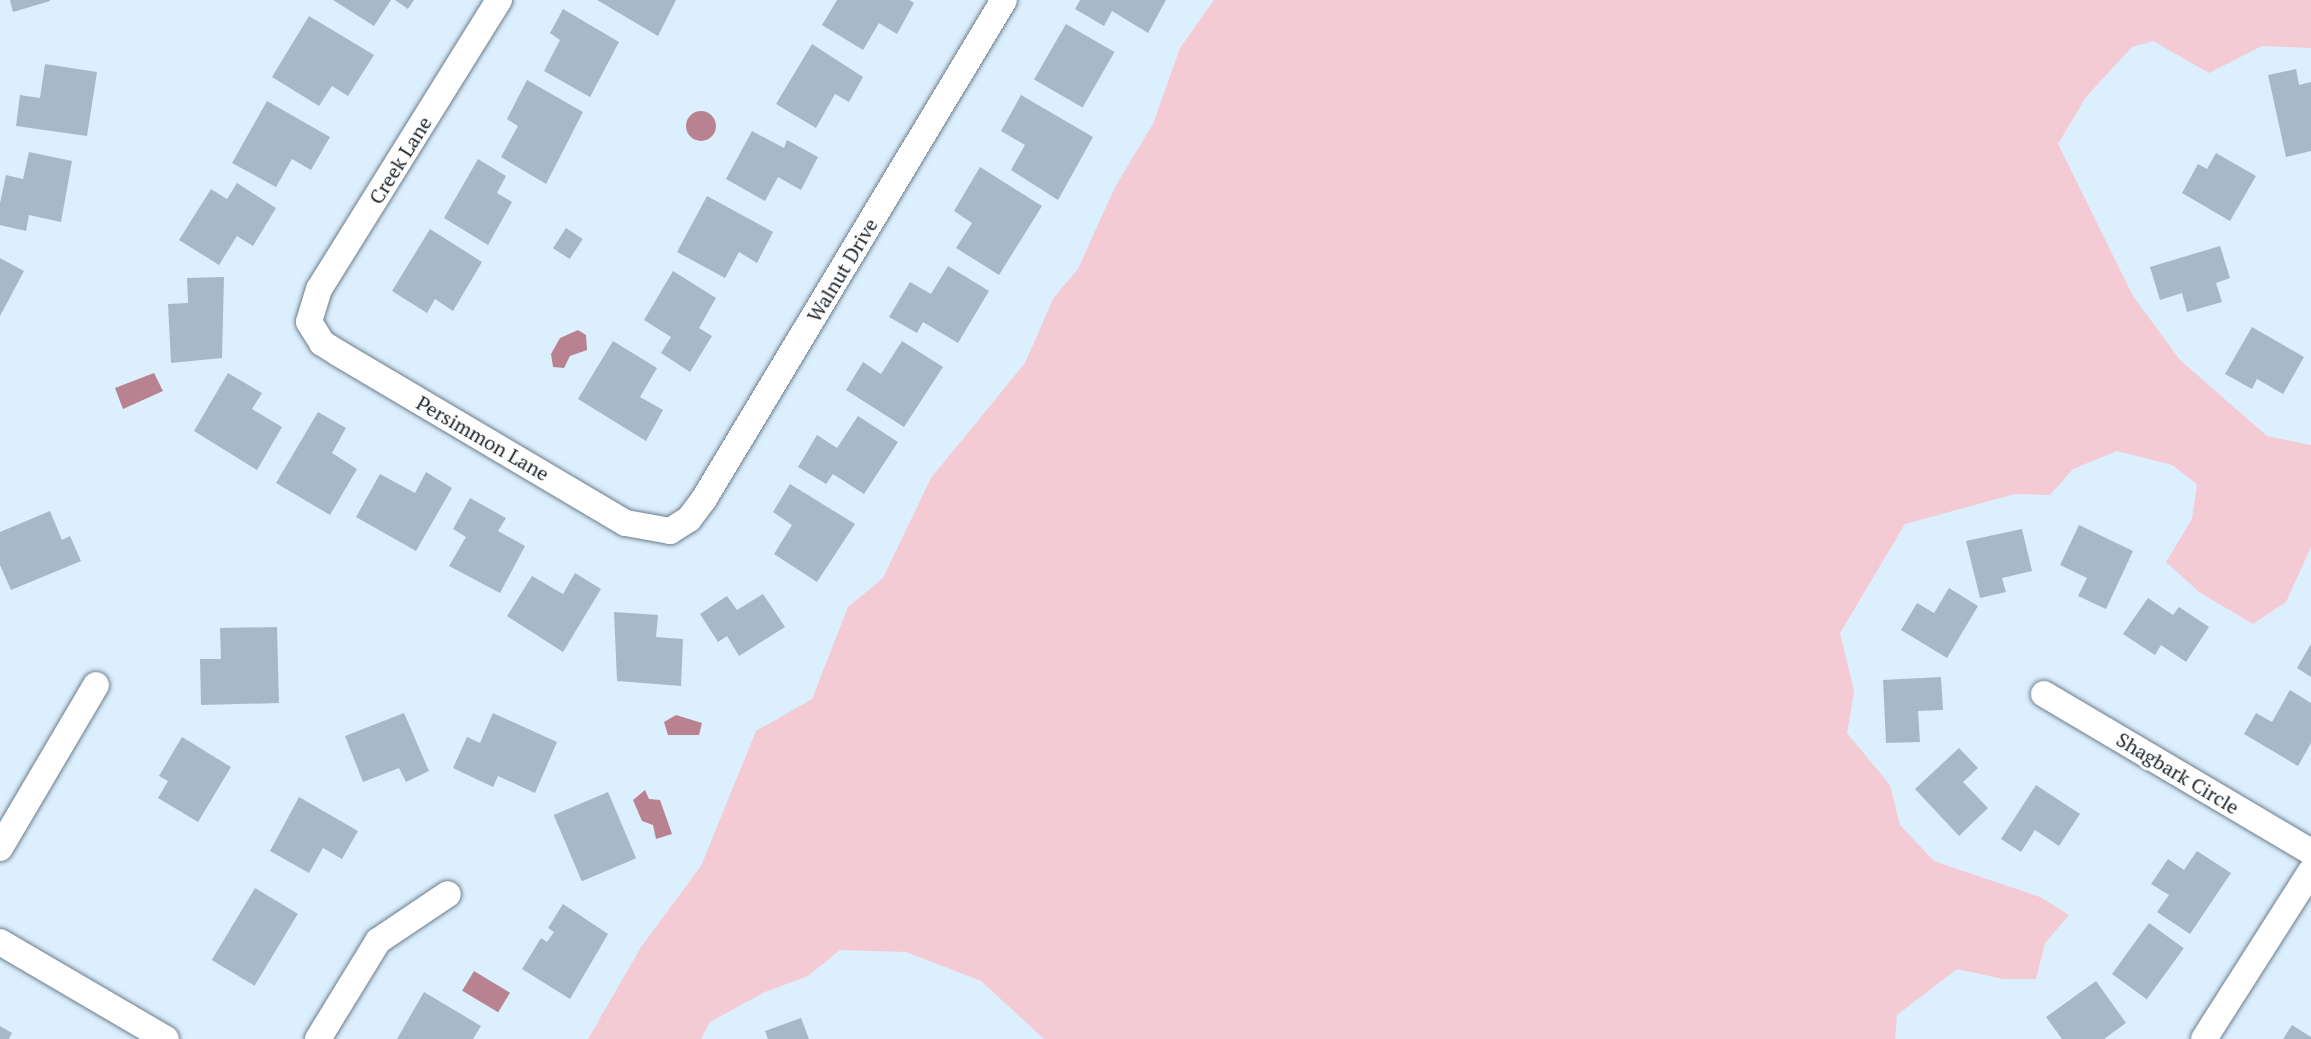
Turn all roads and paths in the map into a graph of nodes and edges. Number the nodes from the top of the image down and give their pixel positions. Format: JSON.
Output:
{"nodes":[{"id":1,"x":499,"y":0,"type":"edge"},
{"id":2,"x":1004,"y":0,"type":"edge"},
{"id":3,"x":309,"y":322,"type":"joint"},
{"id":4,"x":670,"y":531,"type":"joint"},
{"id":5,"x":96,"y":685,"type":"dead end"},
{"id":6,"x":2044,"y":694,"type":"dead end"},
{"id":7,"x":0,"y":848,"type":"edge"},
{"id":8,"x":2311,"y":852,"type":"edge"},
{"id":9,"x":2311,"y":871,"type":"edge"},
{"id":10,"x":448,"y":894,"type":"dead end"},
{"id":11,"x":0,"y":942,"type":"edge"},
{"id":12,"x":166,"y":1039,"type":"edge"},
{"id":13,"x":318,"y":1039,"type":"edge"},
{"id":14,"x":2204,"y":1039,"type":"edge"}],
"edges":[{"from":1,"to":3,"type":"street","name":"Creek Lane"},
{"from":2,"to":4,"type":"street","name":"Walnut Drive"},
{"from":3,"to":4,"type":"street","name":"Persimmon Lane"},
{"from":5,"to":7,"type":"street"},
{"from":6,"to":8,"type":"street","name":"Shagbark Circle"},
{"from":9,"to":14,"type":"street"},
{"from":10,"to":13,"type":"street"},
{"from":11,"to":12,"type":"street"}]}
